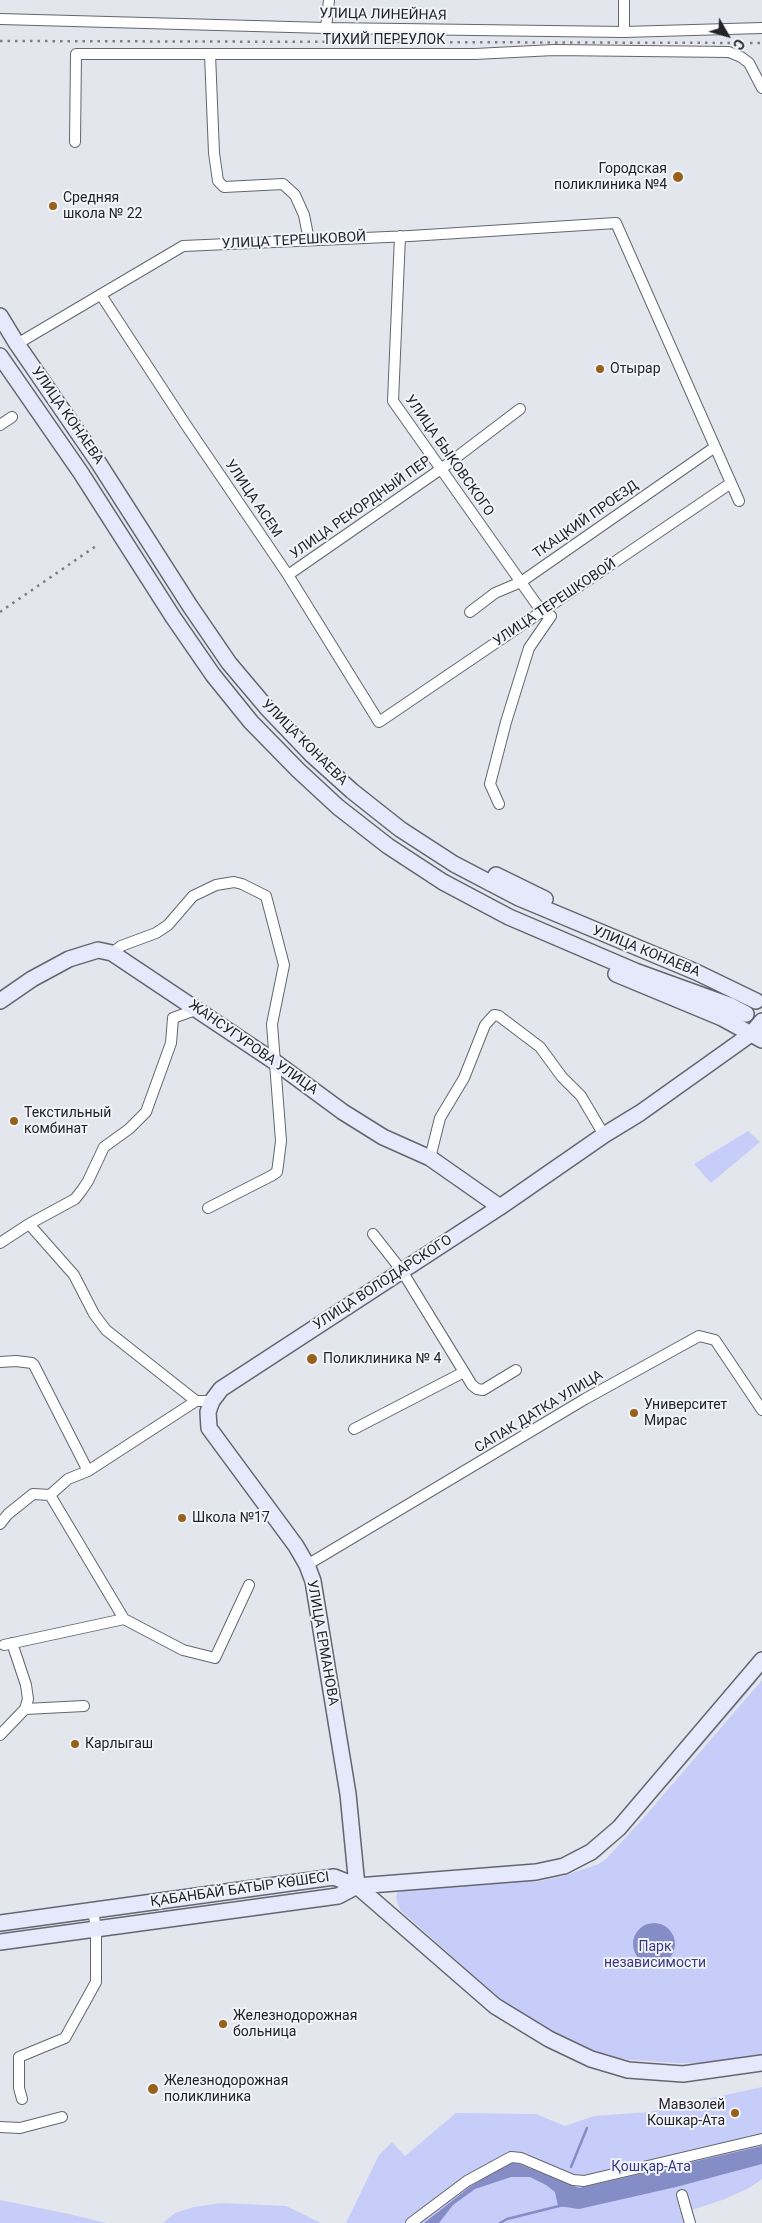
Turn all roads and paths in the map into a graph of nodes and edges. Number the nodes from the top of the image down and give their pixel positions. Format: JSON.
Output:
{"nodes":[{"id":1,"x":330,"y":0,"type":"edge"},
{"id":2,"x":624,"y":0,"type":"edge"},
{"id":3,"x":2,"y":19,"type":"edge"},
{"id":4,"x":326,"y":28,"type":"junction"},
{"id":5,"x":762,"y":28,"type":"edge"},
{"id":6,"x":624,"y":32,"type":"junction"},
{"id":7,"x":210,"y":54,"type":"junction"},
{"id":8,"x":762,"y":88,"type":"edge"},
{"id":9,"x":75,"y":142,"type":"dead end"},
{"id":10,"x":400,"y":236,"type":"junction"},
{"id":11,"x":309,"y":240,"type":"junction"},
{"id":12,"x":101,"y":295,"type":"junction"},
{"id":13,"x":0,"y":316,"type":"edge"},
{"id":14,"x":17,"y":344,"type":"junction"},
{"id":15,"x":0,"y":355,"type":"edge"},
{"id":16,"x":520,"y":409,"type":"dead end"},
{"id":17,"x":12,"y":417,"type":"dead end"},
{"id":18,"x":0,"y":425,"type":"edge"},
{"id":19,"x":715,"y":447,"type":"junction"},
{"id":20,"x":67,"y":453,"type":"junction"},
{"id":21,"x":441,"y":469,"type":"junction"},
{"id":22,"x":731,"y":483,"type":"junction"},
{"id":23,"x":739,"y":501,"type":"dead end"},
{"id":24,"x":288,"y":575,"type":"junction"},
{"id":25,"x":521,"y":582,"type":"junction"},
{"id":26,"x":470,"y":612,"type":"dead end"},
{"id":27,"x":542,"y":612,"type":"junction"},
{"id":28,"x":378,"y":722,"type":"joint"},
{"id":29,"x":499,"y":804,"type":"dead end"},
{"id":30,"x":112,"y":953,"type":"junction"},
{"id":31,"x":759,"y":997,"type":"edge"},
{"id":32,"x":0,"y":1001,"type":"edge"},
{"id":33,"x":198,"y":1009,"type":"junction"},
{"id":34,"x":762,"y":1022,"type":"edge"},
{"id":35,"x":749,"y":1029,"type":"edge"},
{"id":36,"x":275,"y":1062,"type":"junction"},
{"id":37,"x":604,"y":1134,"type":"junction"},
{"id":38,"x":430,"y":1158,"type":"junction"},
{"id":39,"x":500,"y":1207,"type":"junction"},
{"id":40,"x":208,"y":1208,"type":"dead end"},
{"id":41,"x":29,"y":1224,"type":"junction"},
{"id":42,"x":373,"y":1234,"type":"dead end"},
{"id":43,"x":0,"y":1243,"type":"edge"},
{"id":44,"x":402,"y":1271,"type":"junction"},
{"id":45,"x":0,"y":1362,"type":"edge"},
{"id":46,"x":516,"y":1370,"type":"dead end"},
{"id":47,"x":464,"y":1372,"type":"junction"},
{"id":48,"x":196,"y":1401,"type":"junction"},
{"id":49,"x":212,"y":1401,"type":"junction"},
{"id":50,"x":762,"y":1410,"type":"edge"},
{"id":51,"x":354,"y":1430,"type":"dead end"},
{"id":52,"x":88,"y":1471,"type":"junction"},
{"id":53,"x":50,"y":1495,"type":"junction"},
{"id":54,"x":0,"y":1524,"type":"edge"},
{"id":55,"x":307,"y":1565,"type":"junction"},
{"id":56,"x":249,"y":1585,"type":"dead end"},
{"id":57,"x":124,"y":1620,"type":"junction"},
{"id":58,"x":762,"y":1660,"type":"edge"},
{"id":59,"x":84,"y":1706,"type":"dead end"},
{"id":60,"x":25,"y":1709,"type":"junction"},
{"id":61,"x":0,"y":1735,"type":"edge"},
{"id":62,"x":357,"y":1886,"type":"junction"},
{"id":63,"x":93,"y":1910,"type":"junction"},
{"id":64,"x":0,"y":1923,"type":"edge"},
{"id":65,"x":96,"y":1929,"type":"junction"},
{"id":66,"x":0,"y":1942,"type":"edge"},
{"id":67,"x":762,"y":2064,"type":"edge"},
{"id":68,"x":22,"y":2099,"type":"dead end"},
{"id":69,"x":62,"y":2117,"type":"dead end"},
{"id":70,"x":0,"y":2127,"type":"edge"},
{"id":71,"x":762,"y":2139,"type":"edge"},
{"id":72,"x":682,"y":2196,"type":"dead end"},
{"id":73,"x":411,"y":2223,"type":"edge"},
{"id":74,"x":690,"y":2223,"type":"edge"}],
"edges":[{"from":1,"to":4,"type":"street"},
{"from":2,"to":6,"type":"street"},
{"from":3,"to":4,"type":"street","name":"УЛИЦА ЛИНЕЙНАЯ"},
{"from":4,"to":6,"type":"street","name":"УЛИЦА ЛИНЕЙНАЯ"},
{"from":5,"to":6,"type":"street","name":"УЛИЦА ЛИНЕЙНАЯ"},
{"from":7,"to":8,"type":"street","name":"ТИХИЙ ПЕРЕУЛОК"},
{"from":7,"to":9,"type":"street","name":"ТИХИЙ ПЕРЕУЛОК"},
{"from":7,"to":11,"type":"street"},
{"from":10,"to":11,"type":"street","name":"УЛИЦА ТЕРЕШКОВОЙ"},
{"from":10,"to":19,"type":"street","name":"УЛИЦА ТЕРЕШКОВОЙ"},
{"from":10,"to":21,"type":"street","name":"УЛИЦА БЫКОВСКОГО"},
{"from":11,"to":12,"type":"street","name":"УЛИЦА ТЕРЕШКОВОЙ"},
{"from":12,"to":14,"type":"street","name":"УЛИЦА ТЕРЕШКОВОЙ"},
{"from":12,"to":24,"type":"street","name":"УЛИЦА АСЕМ"},
{"from":13,"to":14,"type":"main road","name":"УЛИЦА КОНАЕВА"},
{"from":14,"to":15,"type":"main road","name":"УЛИЦА ТЕРЕШКОВОЙ"},
{"from":14,"to":31,"type":"main road","name":"УЛИЦА КОНАЕВА"},
{"from":15,"to":20,"type":"main road","name":"УЛИЦА КОНАЕВА"},
{"from":16,"to":21,"type":"street","name":"УЛИЦА РЕКОРДНЫЙ ПЕР"},
{"from":17,"to":18,"type":"street"},
{"from":19,"to":22,"type":"street"},
{"from":19,"to":25,"type":"street","name":"ТКАЦКИЙ ПРОЕЗД"},
{"from":20,"to":35,"type":"main road","name":"УЛИЦА КОНАЕВА"},
{"from":20,"to":35,"type":"main road"},
{"from":21,"to":24,"type":"street","name":"УЛИЦА РЕКОРДНЫЙ ПЕР"},
{"from":21,"to":25,"type":"street","name":"УЛИЦА БЫКОВСКОГО"},
{"from":22,"to":23,"type":"street"},
{"from":22,"to":27,"type":"street","name":"УЛИЦА ТЕРЕШКОВОЙ"},
{"from":24,"to":28,"type":"street","name":"УЛИЦА АСЕМ"},
{"from":25,"to":26,"type":"street","name":"ТКАЦКИЙ ПРОЕЗД"},
{"from":25,"to":27,"type":"street","name":"УЛИЦА БЫКОВСКОГО"},
{"from":27,"to":28,"type":"street","name":"УЛИЦА ТЕРЕШКОВОЙ"},
{"from":27,"to":29,"type":"street"},
{"from":30,"to":32,"type":"main road"},
{"from":30,"to":33,"type":"main road","name":"ЖАНСУГУРОВА УЛИЦА"},
{"from":30,"to":36,"type":"street"},
{"from":33,"to":36,"type":"main road","name":"ЖАНСУГУРОВА УЛИЦА"},
{"from":33,"to":41,"type":"street"},
{"from":34,"to":35,"type":"main road","name":"УЛИЦА ВОЛОДАРСКОГО"},
{"from":35,"to":37,"type":"main road","name":"УЛИЦА ВОЛОДАРСКОГО"},
{"from":36,"to":38,"type":"main road","name":"ЖАНСУГУРОВА УЛИЦА"},
{"from":36,"to":40,"type":"street"},
{"from":37,"to":38,"type":"street"},
{"from":37,"to":39,"type":"main road","name":"УЛИЦА ВОЛОДАРСКОГО"},
{"from":38,"to":39,"type":"main road","name":"ЖАНСУГУРОВА УЛИЦА"},
{"from":39,"to":44,"type":"main road","name":"УЛИЦА ВОЛОДАРСКОГО"},
{"from":41,"to":43,"type":"street"},
{"from":41,"to":48,"type":"street"},
{"from":42,"to":44,"type":"street"},
{"from":44,"to":47,"type":"street"},
{"from":44,"to":49,"type":"main road","name":"УЛИЦА ВОЛОДАРСКОГО"},
{"from":45,"to":52,"type":"street"},
{"from":46,"to":47,"type":"street"},
{"from":47,"to":51,"type":"street"},
{"from":48,"to":49,"type":"street"},
{"from":48,"to":52,"type":"street"},
{"from":49,"to":55,"type":"main road","name":"УЛИЦА ЕРМАНОВА"},
{"from":50,"to":55,"type":"street","name":"САПАК ДАТКА УЛИЦА"},
{"from":52,"to":53,"type":"street"},
{"from":53,"to":54,"type":"street"},
{"from":53,"to":57,"type":"street"},
{"from":55,"to":62,"type":"main road","name":"УЛИЦА ЕРМАНОВА"},
{"from":56,"to":57,"type":"street"},
{"from":57,"to":60,"type":"street"},
{"from":58,"to":62,"type":"main road"},
{"from":59,"to":60,"type":"street"},
{"from":60,"to":61,"type":"street"},
{"from":62,"to":63,"type":"main road","name":"ҚАБАНБАЙ БАТЫР КӨШЕСІ"},
{"from":62,"to":65,"type":"main road","name":"ҚАБАНБАЙ БАТЫР КӨШЕСІ"},
{"from":62,"to":67,"type":"main road"},
{"from":63,"to":64,"type":"main road","name":"ҚАБАНБАЙ БАТЫР КӨШЕСІ"},
{"from":63,"to":65,"type":"street"},
{"from":65,"to":66,"type":"main road","name":"ҚАБАНБАЙ БАТЫР КӨШЕСІ"},
{"from":65,"to":68,"type":"street"},
{"from":69,"to":70,"type":"street"},
{"from":71,"to":73,"type":"street"},
{"from":72,"to":74,"type":"street"}]}
